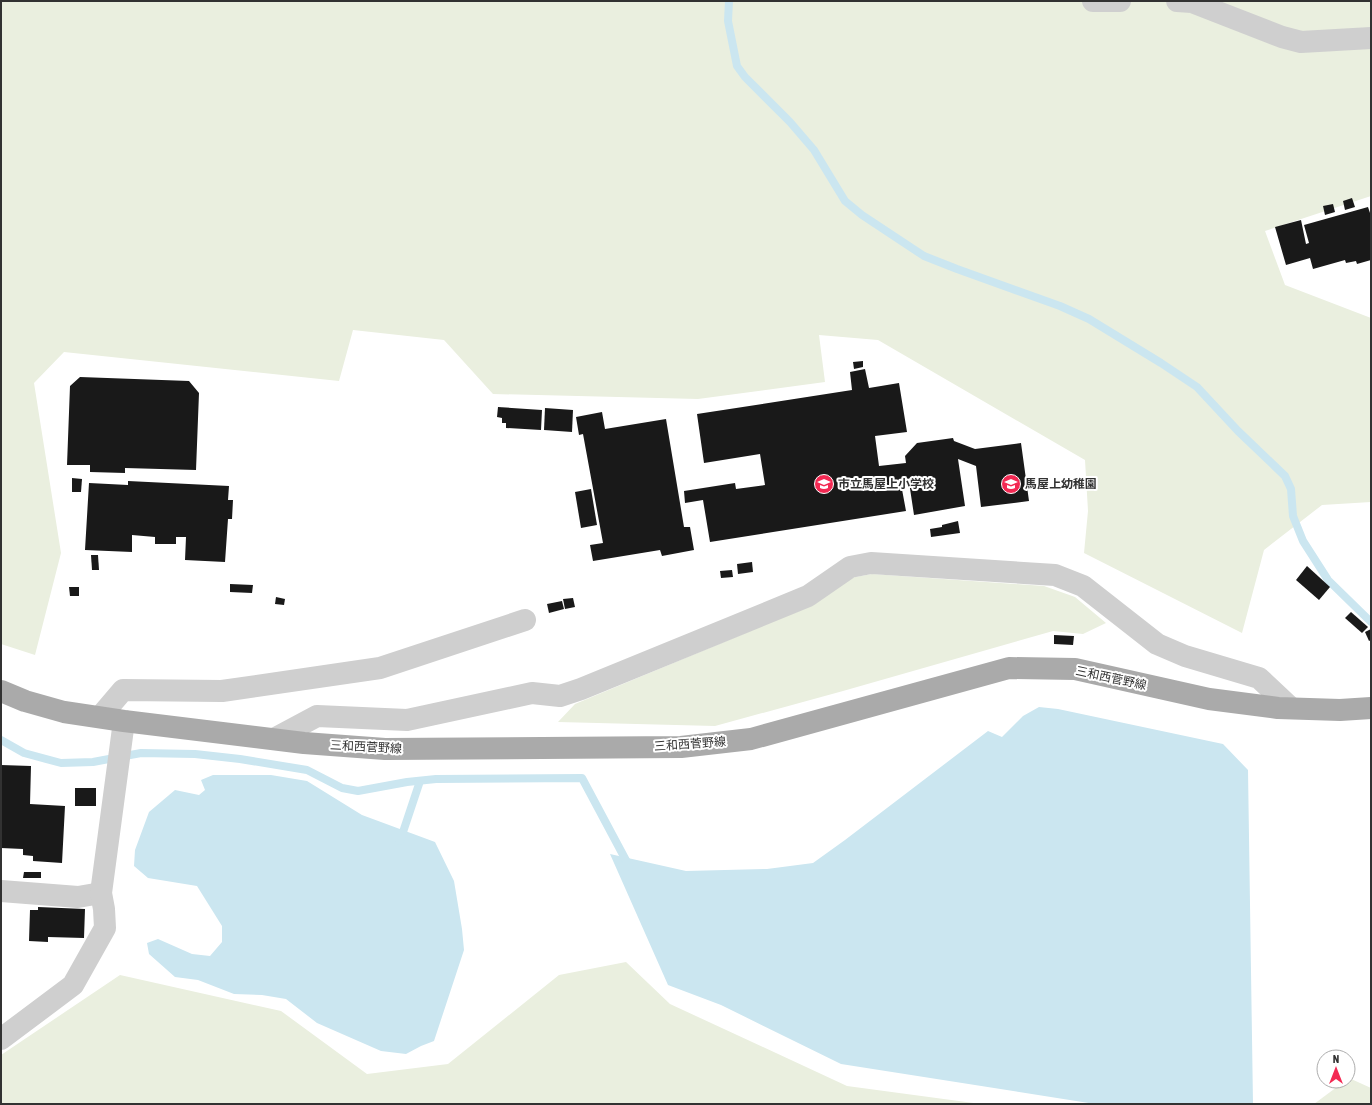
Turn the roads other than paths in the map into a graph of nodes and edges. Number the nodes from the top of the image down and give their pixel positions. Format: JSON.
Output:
{"nodes":[{"id":1,"x":1093,"y":1,"type":"edge"},
{"id":2,"x":1120,"y":1,"type":"edge"},
{"id":3,"x":1177,"y":1,"type":"edge"},
{"id":4,"x":1371,"y":38,"type":"edge"},
{"id":5,"x":525,"y":620,"type":"dead end"},
{"id":6,"x":1,"y":691,"type":"edge"},
{"id":7,"x":1291,"y":708,"type":"junction"},
{"id":8,"x":1371,"y":708,"type":"edge"},
{"id":9,"x":100,"y":717,"type":"junction"},
{"id":10,"x":124,"y":721,"type":"junction"},
{"id":11,"x":274,"y":739,"type":"junction"},
{"id":12,"x":1,"y":891,"type":"edge"},
{"id":13,"x":101,"y":893,"type":"junction"},
{"id":14,"x":1,"y":1039,"type":"edge"}],
"edges":[{"from":1,"to":2,"type":"street"},
{"from":3,"to":4,"type":"street"},
{"from":5,"to":9,"type":"street"},
{"from":6,"to":9,"type":"main road","name":"三和西菅野線"},
{"from":7,"to":8,"type":"main road","name":"三和西菅野線"},
{"from":7,"to":11,"type":"main road","name":"三和西菅野線"},
{"from":7,"to":11,"type":"street"},
{"from":9,"to":10,"type":"main road","name":"三和西菅野線"},
{"from":10,"to":11,"type":"main road","name":"三和西菅野線"},
{"from":10,"to":13,"type":"street"},
{"from":12,"to":13,"type":"street"},
{"from":13,"to":14,"type":"street"}]}
